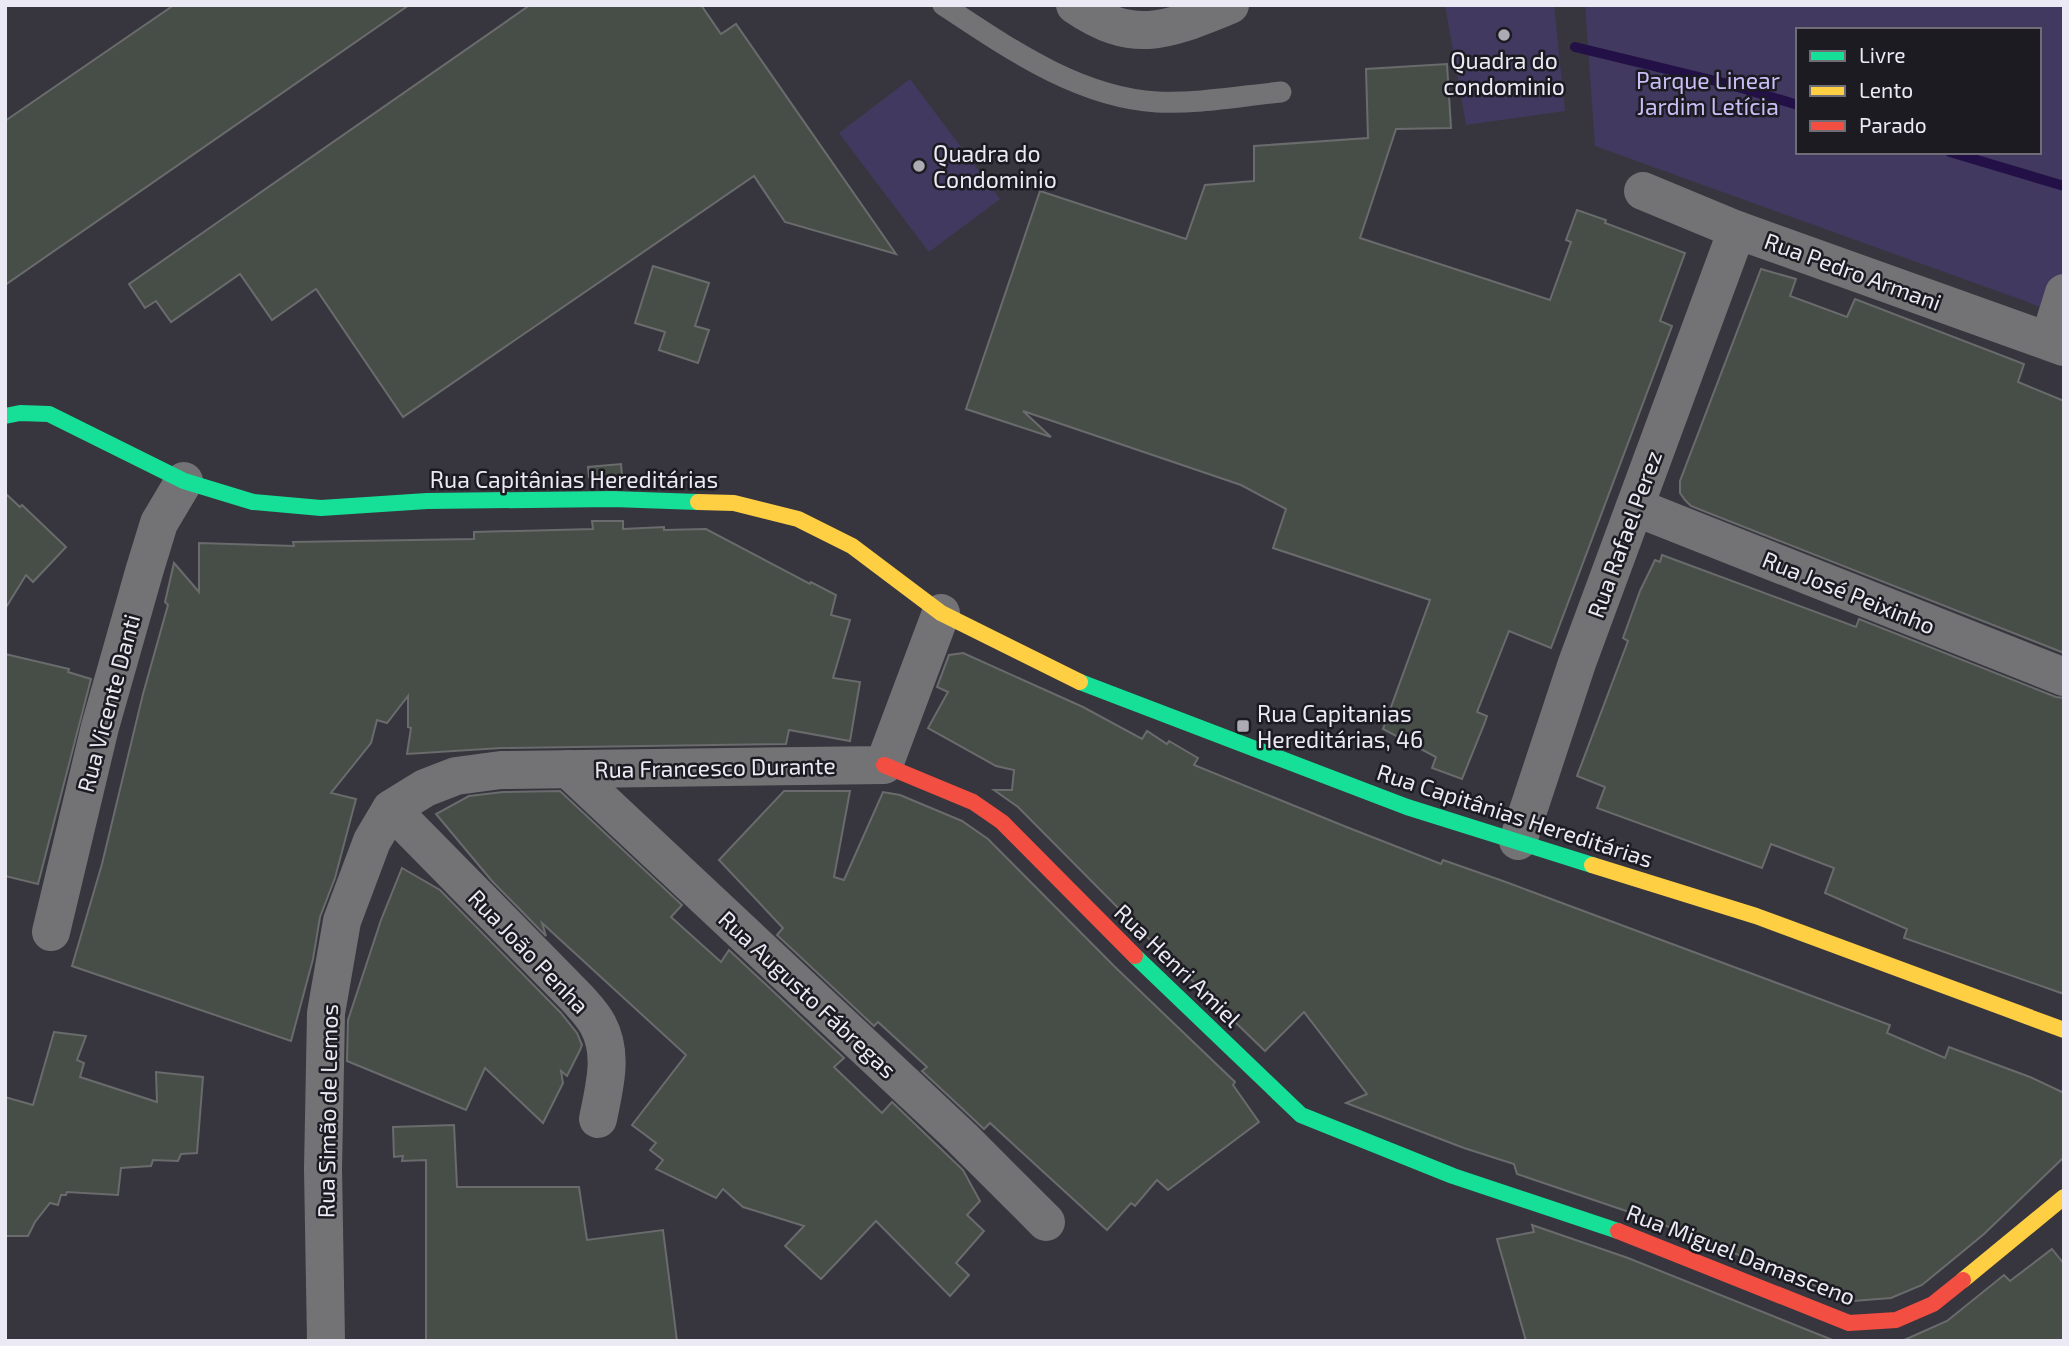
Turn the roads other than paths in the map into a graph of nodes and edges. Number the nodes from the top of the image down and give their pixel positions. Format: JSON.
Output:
{"nodes":[{"id":1,"x":943,"y":5,"type":"edge"},
{"id":2,"x":1075,"y":5,"type":"edge"},
{"id":3,"x":1230,"y":5,"type":"edge"},
{"id":4,"x":1281,"y":92,"type":"dead end"},
{"id":5,"x":1643,"y":191,"type":"dead end"},
{"id":6,"x":1737,"y":230,"type":"junction"},
{"id":7,"x":2064,"y":293,"type":"edge"},
{"id":8,"x":2056,"y":344,"type":"edge"},
{"id":9,"x":5,"y":416,"type":"edge"},
{"id":10,"x":184,"y":481,"type":"junction"},
{"id":11,"x":1635,"y":507,"type":"junction"},
{"id":12,"x":941,"y":613,"type":"junction"},
{"id":13,"x":2064,"y":677,"type":"edge"},
{"id":14,"x":884,"y":765,"type":"junction"},
{"id":15,"x":568,"y":769,"type":"junction"},
{"id":16,"x":391,"y":809,"type":"junction"},
{"id":17,"x":1518,"y":841,"type":"junction"},
{"id":18,"x":51,"y":932,"type":"dead end"},
{"id":19,"x":2064,"y":1030,"type":"edge"},
{"id":20,"x":598,"y":1119,"type":"dead end"},
{"id":21,"x":1453,"y":1176,"type":"joint"},
{"id":22,"x":2064,"y":1197,"type":"edge"},
{"id":23,"x":1046,"y":1222,"type":"dead end"},
{"id":24,"x":326,"y":1341,"type":"edge"}],
"edges":[{"from":1,"to":4,"type":"lane"},
{"from":2,"to":3,"type":"street"},
{"from":5,"to":6,"type":"street","name":"Rua Pedro Armani"},
{"from":6,"to":8,"type":"street","name":"Rua Pedro Armani"},
{"from":6,"to":11,"type":"street","name":"Rua Rafael Perez"},
{"from":7,"to":8,"type":"street"},
{"from":9,"to":10,"type":"street","name":"Rua Capitânias Hereditárias"},
{"from":10,"to":12,"type":"street","name":"Rua Capitânias Hereditárias"},
{"from":10,"to":18,"type":"street","name":"Rua Vicente Danti"},
{"from":11,"to":13,"type":"street","name":"Rua José Peixinho"},
{"from":11,"to":17,"type":"street","name":"Rua Rafael Perez"},
{"from":12,"to":14,"type":"street"},
{"from":12,"to":17,"type":"street","name":"Rua Capitânias Hereditárias"},
{"from":14,"to":15,"type":"street","name":"Rua Francesco Durante"},
{"from":14,"to":21,"type":"street","name":"Rua Henri Amiel"},
{"from":15,"to":16,"type":"street","name":"Rua Francesco Durante"},
{"from":15,"to":23,"type":"street","name":"Rua Augusto Fábregas"},
{"from":16,"to":20,"type":"street","name":"Rua João Penha"},
{"from":16,"to":24,"type":"street","name":"Rua Simão de Lemos"},
{"from":17,"to":19,"type":"street","name":"Rua Capitânias Hereditárias"},
{"from":21,"to":22,"type":"street","name":"Rua Miguel Damasceno"}]}
